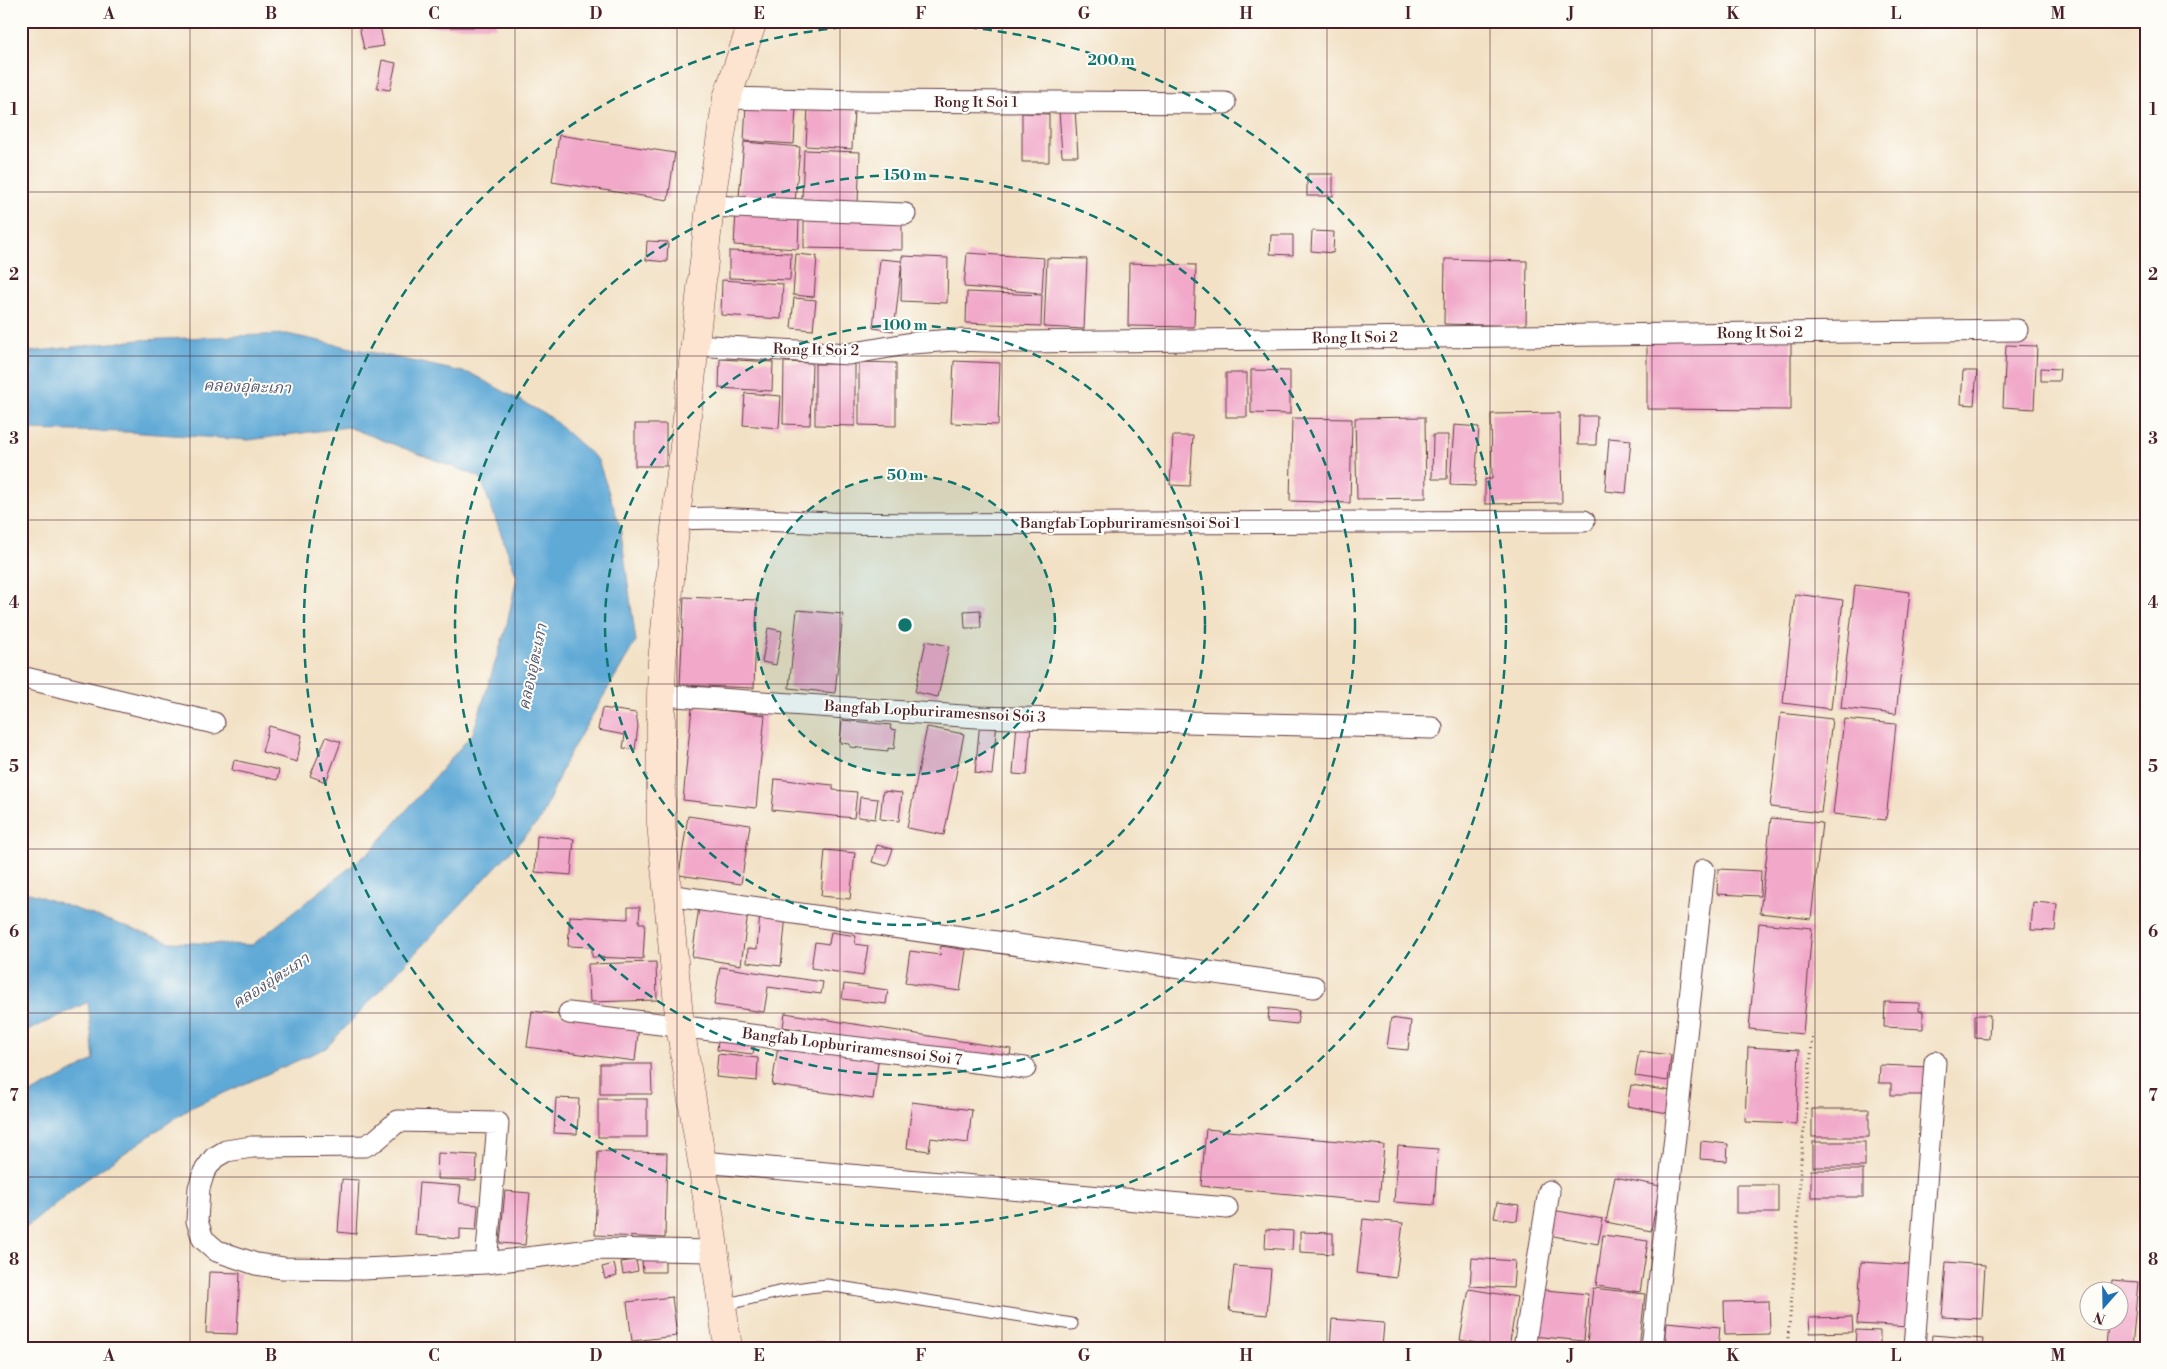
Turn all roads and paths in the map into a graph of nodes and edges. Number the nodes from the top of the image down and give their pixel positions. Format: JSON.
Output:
{"nodes":[{"id":1,"x":754,"y":21,"type":"edge"},
{"id":2,"x":727,"y":98,"type":"junction"},
{"id":3,"x":1225,"y":103,"type":"dead end"},
{"id":4,"x":710,"y":206,"type":"junction"},
{"id":5,"x":905,"y":214,"type":"dead end"},
{"id":6,"x":2017,"y":330,"type":"dead end"},
{"id":7,"x":694,"y":345,"type":"junction"},
{"id":8,"x":676,"y":519,"type":"junction"},
{"id":9,"x":1584,"y":520,"type":"dead end"},
{"id":10,"x":21,"y":677,"type":"edge"},
{"id":11,"x":662,"y":695,"type":"junction"},
{"id":12,"x":214,"y":723,"type":"dead end"},
{"id":13,"x":1432,"y":728,"type":"dead end"},
{"id":14,"x":1704,"y":870,"type":"dead end"},
{"id":15,"x":667,"y":895,"type":"junction"},
{"id":16,"x":1314,"y":987,"type":"dead end"},
{"id":17,"x":569,"y":1013,"type":"dead end"},
{"id":18,"x":680,"y":1026,"type":"junction"},
{"id":19,"x":1814,"y":1034,"type":"dead end"},
{"id":20,"x":1935,"y":1062,"type":"dead end"},
{"id":21,"x":1025,"y":1068,"type":"dead end"},
{"id":22,"x":702,"y":1162,"type":"junction"},
{"id":23,"x":1549,"y":1191,"type":"dead end"},
{"id":24,"x":1227,"y":1208,"type":"dead end"},
{"id":25,"x":713,"y":1251,"type":"junction"},
{"id":26,"x":486,"y":1264,"type":"junction"},
{"id":27,"x":722,"y":1306,"type":"junction"},
{"id":28,"x":1072,"y":1324,"type":"dead end"},
{"id":29,"x":728,"y":1348,"type":"edge"},
{"id":30,"x":1524,"y":1348,"type":"edge"},
{"id":31,"x":1652,"y":1348,"type":"edge"},
{"id":32,"x":1787,"y":1348,"type":"edge"},
{"id":33,"x":1914,"y":1348,"type":"edge"}],
"edges":[{"from":1,"to":2,"type":"street"},
{"from":2,"to":3,"type":"street","name":"Rong It Soi 1"},
{"from":2,"to":4,"type":"street"},
{"from":4,"to":5,"type":"street"},
{"from":4,"to":7,"type":"street"},
{"from":6,"to":7,"type":"street","name":"Rong It Soi 2"},
{"from":7,"to":8,"type":"street"},
{"from":8,"to":9,"type":"street","name":"Bangfab Lopburiramesnsoi Soi 1"},
{"from":8,"to":11,"type":"street"},
{"from":10,"to":12,"type":"street"},
{"from":11,"to":13,"type":"street","name":"Bangfab Lopburiramesnsoi Soi 3"},
{"from":11,"to":15,"type":"street"},
{"from":14,"to":31,"type":"street"},
{"from":15,"to":16,"type":"street"},
{"from":15,"to":18,"type":"street"},
{"from":17,"to":18,"type":"street","name":"Bangfab Lopburiramesnsoi Soi 7"},
{"from":18,"to":21,"type":"street","name":"Bangfab Lopburiramesnsoi Soi 7"},
{"from":18,"to":22,"type":"street"},
{"from":19,"to":32,"type":"path"},
{"from":20,"to":33,"type":"street"},
{"from":22,"to":24,"type":"street"},
{"from":22,"to":25,"type":"street"},
{"from":23,"to":30,"type":"street"},
{"from":25,"to":26,"type":"street"},
{"from":25,"to":27,"type":"street"},
{"from":26,"to":26,"type":"street"},
{"from":27,"to":28,"type":"lane"},
{"from":27,"to":29,"type":"street"}]}
